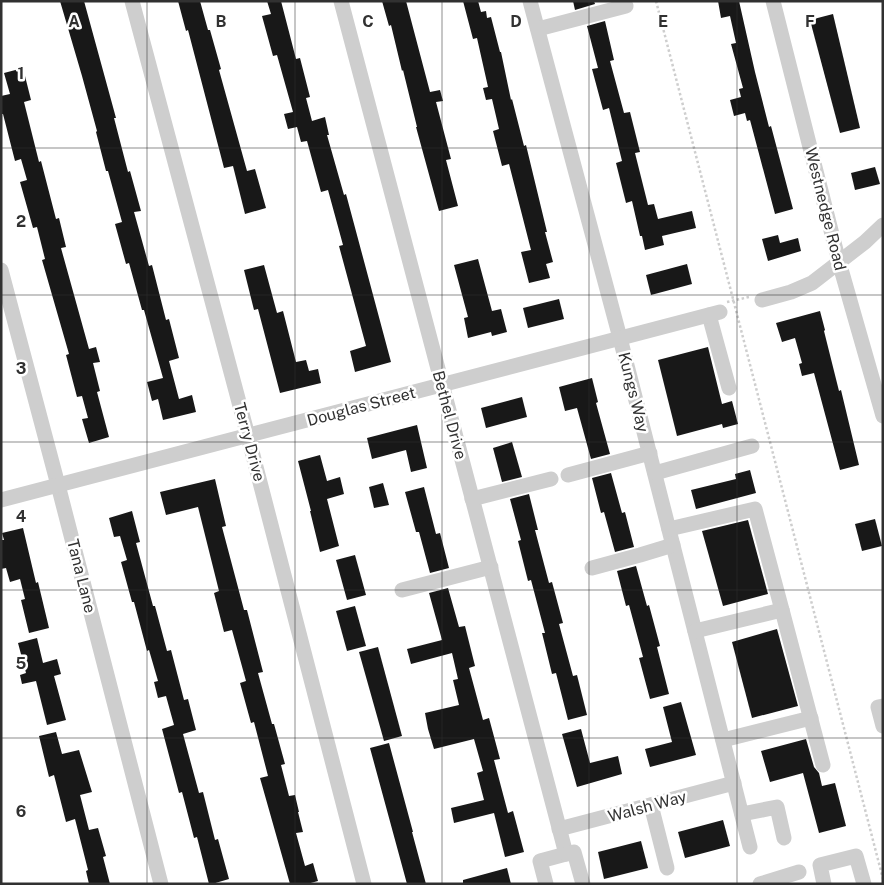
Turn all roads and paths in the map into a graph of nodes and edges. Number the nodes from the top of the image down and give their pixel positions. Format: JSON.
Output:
{"nodes":[{"id":1,"x":132,"y":1,"type":"edge"},
{"id":2,"x":341,"y":1,"type":"edge"},
{"id":3,"x":530,"y":1,"type":"edge"},
{"id":4,"x":656,"y":1,"type":"edge"},
{"id":5,"x":773,"y":1,"type":"edge"},
{"id":6,"x":626,"y":6,"type":"dead end"},
{"id":7,"x":538,"y":29,"type":"junction"},
{"id":8,"x":883,"y":225,"type":"edge"},
{"id":9,"x":839,"y":262,"type":"junction"},
{"id":10,"x":1,"y":270,"type":"edge"},
{"id":11,"x":734,"y":300,"type":"junction"},
{"id":12,"x":762,"y":300,"type":"joint"},
{"id":13,"x":715,"y":314,"type":"junction"},
{"id":14,"x":620,"y":338,"type":"junction"},
{"id":15,"x":878,"y":382,"type":"edge"},
{"id":16,"x":443,"y":385,"type":"junction"},
{"id":17,"x":729,"y":388,"type":"dead end"},
{"id":18,"x":883,"y":416,"type":"edge"},
{"id":19,"x":248,"y":436,"type":"junction"},
{"id":20,"x":752,"y":446,"type":"dead end"},
{"id":21,"x":650,"y":453,"type":"junction"},
{"id":22,"x":655,"y":473,"type":"junction"},
{"id":23,"x":568,"y":475,"type":"dead end"},
{"id":24,"x":551,"y":479,"type":"dead end"},
{"id":25,"x":58,"y":486,"type":"junction"},
{"id":26,"x":472,"y":499,"type":"junction"},
{"id":27,"x":1,"y":500,"type":"edge"},
{"id":28,"x":669,"y":529,"type":"junction"},
{"id":29,"x":673,"y":545,"type":"junction"},
{"id":30,"x":491,"y":567,"type":"junction"},
{"id":31,"x":592,"y":568,"type":"dead end"},
{"id":32,"x":402,"y":590,"type":"dead end"},
{"id":33,"x":782,"y":610,"type":"junction"},
{"id":34,"x":695,"y":631,"type":"junction"},
{"id":35,"x":883,"y":706,"type":"edge"},
{"id":36,"x":811,"y":718,"type":"junction"},
{"id":37,"x":883,"y":726,"type":"edge"},
{"id":38,"x":723,"y":740,"type":"junction"},
{"id":39,"x":823,"y":765,"type":"dead end"},
{"id":40,"x":734,"y":783,"type":"junction"},
{"id":41,"x":652,"y":805,"type":"junction"},
{"id":42,"x":742,"y":814,"type":"junction"},
{"id":43,"x":560,"y":829,"type":"junction"},
{"id":44,"x":784,"y":838,"type":"dead end"},
{"id":45,"x":750,"y":847,"type":"dead end"},
{"id":46,"x":566,"y":854,"type":"junction"},
{"id":47,"x":667,"y":868,"type":"dead end"},
{"id":48,"x":799,"y":872,"type":"dead end"},
{"id":49,"x":883,"y":879,"type":"edge"},
{"id":50,"x":161,"y":884,"type":"edge"},
{"id":51,"x":364,"y":884,"type":"edge"},
{"id":52,"x":546,"y":884,"type":"edge"},
{"id":53,"x":583,"y":884,"type":"edge"},
{"id":54,"x":760,"y":884,"type":"edge"},
{"id":55,"x":824,"y":884,"type":"edge"},
{"id":56,"x":864,"y":884,"type":"edge"}],
"edges":[{"from":1,"to":19,"type":"street","name":"Terry Drive"},
{"from":2,"to":16,"type":"street","name":"Bethel Drive"},
{"from":3,"to":7,"type":"street","name":"Kungs Way"},
{"from":4,"to":11,"type":"path"},
{"from":5,"to":9,"type":"street","name":"Westnedge Road"},
{"from":6,"to":7,"type":"street"},
{"from":7,"to":14,"type":"street","name":"Kungs Way"},
{"from":8,"to":9,"type":"street"},
{"from":9,"to":12,"type":"street"},
{"from":9,"to":15,"type":"street","name":"Westnedge Road"},
{"from":10,"to":25,"type":"street","name":"Tana Lane"},
{"from":11,"to":12,"type":"path"},
{"from":11,"to":13,"type":"path"},
{"from":11,"to":49,"type":"path"},
{"from":13,"to":14,"type":"street","name":"Douglas Street"},
{"from":13,"to":17,"type":"street"},
{"from":14,"to":16,"type":"street","name":"Douglas Street"},
{"from":14,"to":21,"type":"street","name":"Kungs Way"},
{"from":15,"to":18,"type":"street","name":"Westnedge Road"},
{"from":16,"to":19,"type":"street","name":"Douglas Street"},
{"from":16,"to":26,"type":"street","name":"Bethel Drive"},
{"from":19,"to":25,"type":"street","name":"Douglas Street"},
{"from":19,"to":51,"type":"street","name":"Terry Drive"},
{"from":20,"to":22,"type":"street"},
{"from":21,"to":22,"type":"street","name":"Kungs Way"},
{"from":21,"to":23,"type":"street"},
{"from":22,"to":28,"type":"street","name":"Kungs Way"},
{"from":24,"to":26,"type":"street"},
{"from":25,"to":27,"type":"street","name":"Douglas Street"},
{"from":25,"to":50,"type":"street","name":"Tana Lane"},
{"from":26,"to":30,"type":"street","name":"Bethel Drive"},
{"from":28,"to":29,"type":"street","name":"Kungs Way"},
{"from":28,"to":33,"type":"street"},
{"from":29,"to":31,"type":"street"},
{"from":29,"to":34,"type":"street","name":"Kungs Way"},
{"from":30,"to":32,"type":"street"},
{"from":30,"to":43,"type":"street","name":"Bethel Drive"},
{"from":33,"to":34,"type":"street"},
{"from":33,"to":36,"type":"street"},
{"from":34,"to":38,"type":"street","name":"Kungs Way"},
{"from":35,"to":37,"type":"street"},
{"from":36,"to":38,"type":"street"},
{"from":36,"to":39,"type":"street"},
{"from":38,"to":40,"type":"street","name":"Kungs Way"},
{"from":40,"to":41,"type":"street","name":"Walsh Way"},
{"from":40,"to":42,"type":"street","name":"Kungs Way"},
{"from":41,"to":43,"type":"street","name":"Walsh Way"},
{"from":41,"to":47,"type":"street"},
{"from":42,"to":44,"type":"street"},
{"from":42,"to":45,"type":"street","name":"Kungs Way"},
{"from":43,"to":46,"type":"street","name":"Bethel Drive"},
{"from":46,"to":52,"type":"street"},
{"from":46,"to":53,"type":"street"},
{"from":48,"to":54,"type":"street"},
{"from":55,"to":56,"type":"street"}]}
